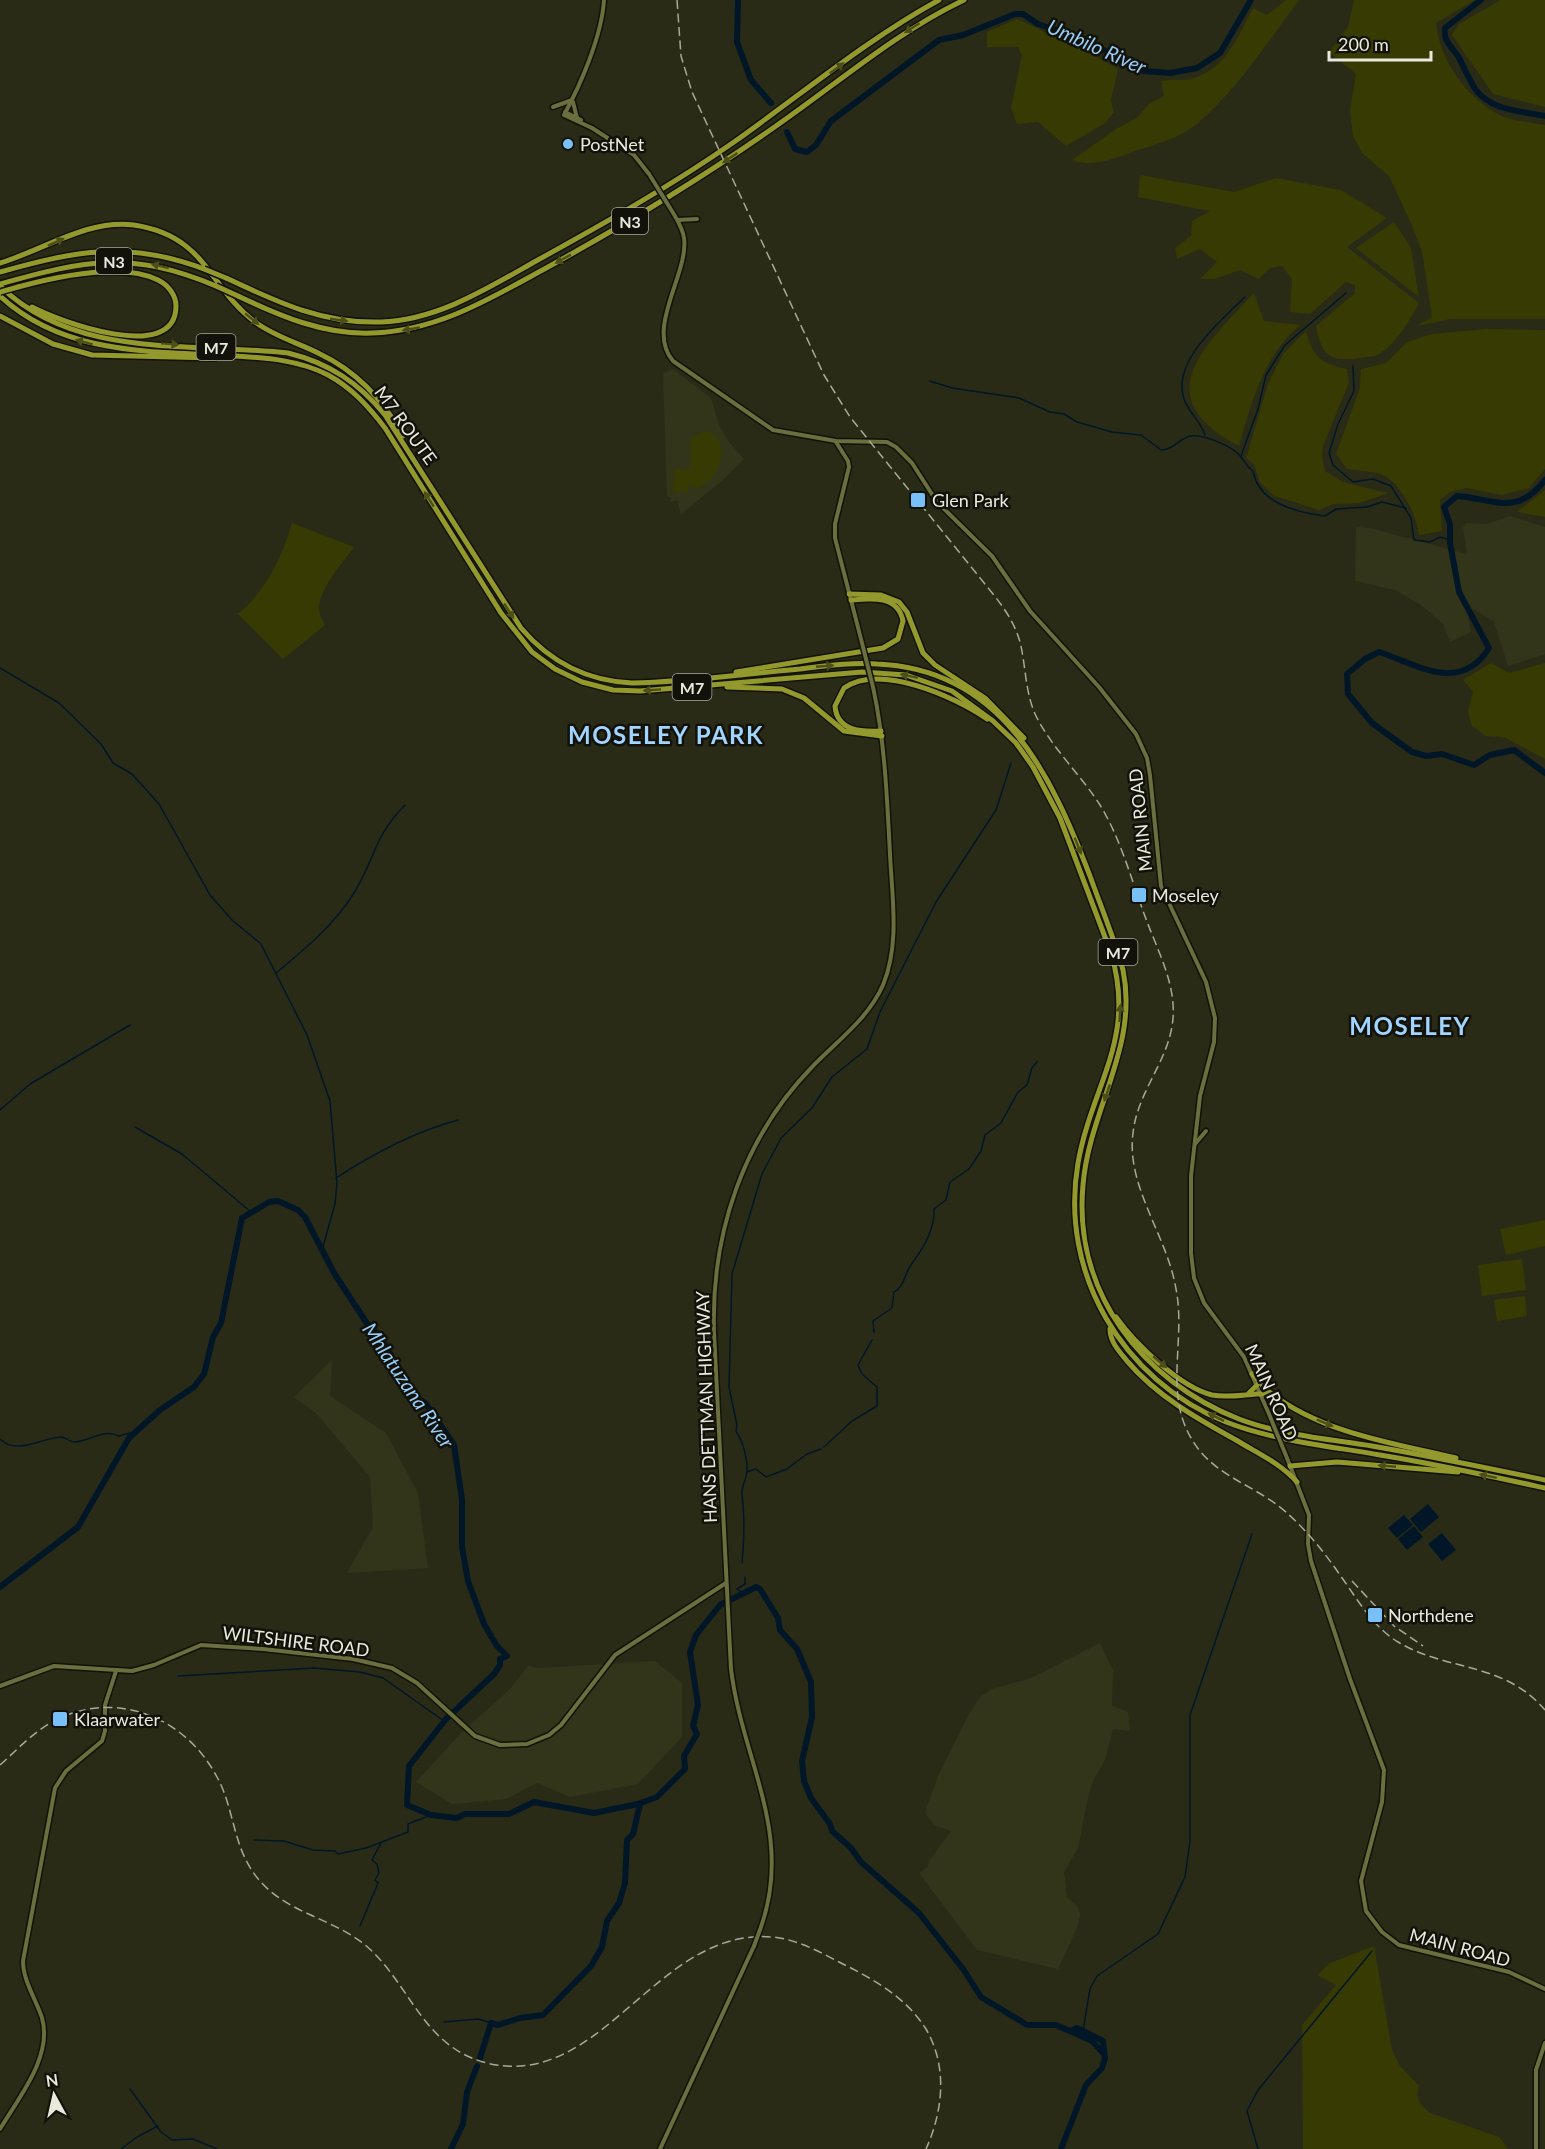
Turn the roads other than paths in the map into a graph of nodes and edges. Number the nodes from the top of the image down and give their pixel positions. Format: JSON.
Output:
{"nodes":[{"id":1,"x":604,"y":0,"type":"edge"},
{"id":2,"x":939,"y":0,"type":"edge"},
{"id":3,"x":964,"y":0,"type":"edge"},
{"id":4,"x":573,"y":100,"type":"junction"},
{"id":5,"x":553,"y":107,"type":"dead end"},
{"id":6,"x":567,"y":114,"type":"junction"},
{"id":7,"x":577,"y":118,"type":"junction"},
{"id":8,"x":592,"y":128,"type":"junction"},
{"id":9,"x":676,"y":218,"type":"junction"},
{"id":10,"x":697,"y":219,"type":"dead end"},
{"id":11,"x":0,"y":263,"type":"edge"},
{"id":12,"x":3,"y":271,"type":"edge"},
{"id":13,"x":0,"y":285,"type":"edge"},
{"id":14,"x":0,"y":294,"type":"edge"},
{"id":15,"x":21,"y":304,"type":"junction"},
{"id":16,"x":0,"y":316,"type":"edge"},
{"id":17,"x":246,"y":357,"type":"junction"},
{"id":18,"x":836,"y":441,"type":"junction"},
{"id":19,"x":407,"y":449,"type":"junction"},
{"id":20,"x":850,"y":597,"type":"junction"},
{"id":21,"x":696,"y":679,"type":"junction"},
{"id":22,"x":677,"y":688,"type":"junction"},
{"id":23,"x":882,"y":733,"type":"junction"},
{"id":24,"x":1008,"y":735,"type":"junction"},
{"id":25,"x":1034,"y":756,"type":"junction"},
{"id":26,"x":1206,"y":1131,"type":"dead end"},
{"id":27,"x":1195,"y":1145,"type":"junction"},
{"id":28,"x":1096,"y":1285,"type":"junction"},
{"id":29,"x":1110,"y":1327,"type":"junction"},
{"id":30,"x":1252,"y":1374,"type":"junction"},
{"id":31,"x":1257,"y":1385,"type":"junction"},
{"id":32,"x":1247,"y":1393,"type":"junction"},
{"id":33,"x":1261,"y":1395,"type":"junction"},
{"id":34,"x":1274,"y":1395,"type":"junction"},
{"id":35,"x":1289,"y":1462,"type":"junction"},
{"id":36,"x":1277,"y":1464,"type":"junction"},
{"id":37,"x":1298,"y":1465,"type":"junction"},
{"id":38,"x":1466,"y":1471,"type":"junction"},
{"id":39,"x":1509,"y":1473,"type":"junction"},
{"id":40,"x":1296,"y":1479,"type":"junction"},
{"id":41,"x":1545,"y":1480,"type":"edge"},
{"id":42,"x":1545,"y":1488,"type":"edge"},
{"id":43,"x":726,"y":1583,"type":"junction"},
{"id":44,"x":116,"y":1671,"type":"junction"},
{"id":45,"x":0,"y":1686,"type":"edge"},
{"id":46,"x":1545,"y":1989,"type":"edge"},
{"id":47,"x":1545,"y":2043,"type":"edge"},
{"id":48,"x":0,"y":2128,"type":"edge"},
{"id":49,"x":660,"y":2149,"type":"edge"},
{"id":50,"x":1536,"y":2149,"type":"edge"}],
"edges":[{"from":1,"to":4,"type":"street"},
{"from":12,"to":2,"type":"highway","number":"N3","one_way":true,"bridge":true},
{"from":3,"to":13,"type":"highway","number":"N3","one_way":true,"bridge":true},
{"from":4,"to":5,"type":"street"},
{"from":4,"to":6,"type":"street"},
{"from":4,"to":7,"type":"street"},
{"from":6,"to":7,"type":"street"},
{"from":6,"to":8,"type":"street"},
{"from":7,"to":8,"type":"street"},
{"from":8,"to":9,"type":"street","name":"MAIN ROAD","bridge":true},
{"from":9,"to":10,"type":"street"},
{"from":9,"to":18,"type":"street","name":"MAIN ROAD"},
{"from":11,"to":19,"type":"highway","one_way":true},
{"from":13,"to":15,"type":"highway","name":"M7 ROUTE","number":"M7"},
{"from":14,"to":15,"type":"highway","bridge":true},
{"from":17,"to":14,"type":"highway","name":"M7 ROUTE","number":"M7","one_way":true},
{"from":15,"to":19,"type":"highway","name":"M7 ROUTE","number":"M7","one_way":true},
{"from":16,"to":17,"type":"highway"},
{"from":22,"to":17,"type":"highway","name":"M7 ROUTE","number":"M7","one_way":true},
{"from":18,"to":20,"type":"street","name":"HANS DETTMAN HIGHWAY"},
{"from":18,"to":27,"type":"street","name":"MAIN ROAD"},
{"from":19,"to":21,"type":"highway","name":"M7 ROUTE","number":"M7","one_way":true},
{"from":20,"to":21,"type":"highway"},
{"from":20,"to":23,"type":"street","name":"HANS DETTMAN HIGHWAY","bridge":true},
{"from":20,"to":25,"type":"highway"},
{"from":21,"to":25,"type":"highway","number":"M7","one_way":true},
{"from":22,"to":23,"type":"highway"},
{"from":24,"to":22,"type":"highway","number":"M7","one_way":true},
{"from":23,"to":24,"type":"highway"},
{"from":23,"to":43,"type":"street","name":"HANS DETTMAN HIGHWAY"},
{"from":29,"to":24,"type":"highway","number":"M7","one_way":true},
{"from":25,"to":28,"type":"highway","number":"M7","one_way":true},
{"from":26,"to":27,"type":"street"},
{"from":27,"to":30,"type":"street","name":"MAIN ROAD"},
{"from":28,"to":32,"type":"highway","one_way":true},
{"from":28,"to":39,"type":"highway","number":"M7"},
{"from":29,"to":36,"type":"highway"},
{"from":38,"to":29,"type":"highway","number":"M7","one_way":true},
{"from":30,"to":31,"type":"street","name":"MAIN ROAD"},
{"from":30,"to":34,"type":"highway"},
{"from":31,"to":32,"type":"highway"},
{"from":31,"to":33,"type":"street","name":"MAIN ROAD"},
{"from":32,"to":33,"type":"highway"},
{"from":33,"to":34,"type":"highway"},
{"from":33,"to":35,"type":"street","name":"MAIN ROAD","bridge":true},
{"from":34,"to":39,"type":"highway","one_way":true},
{"from":35,"to":36,"type":"highway"},
{"from":35,"to":37,"type":"highway"},
{"from":35,"to":40,"type":"street","name":"MAIN ROAD"},
{"from":36,"to":40,"type":"highway"},
{"from":38,"to":37,"type":"highway","one_way":true},
{"from":37,"to":40,"type":"highway"},
{"from":42,"to":38,"type":"highway","number":"M7","one_way":true},
{"from":39,"to":41,"type":"highway","number":"M7"},
{"from":40,"to":46,"type":"street","name":"MAIN ROAD"},
{"from":43,"to":44,"type":"street","name":"WILTSHIRE ROAD"},
{"from":43,"to":49,"type":"street","name":"HANS DETTMAN HIGHWAY","bridge":true},
{"from":44,"to":45,"type":"street","name":"WILTSHIRE ROAD"},
{"from":44,"to":48,"type":"street"},
{"from":47,"to":50,"type":"street"}]}
